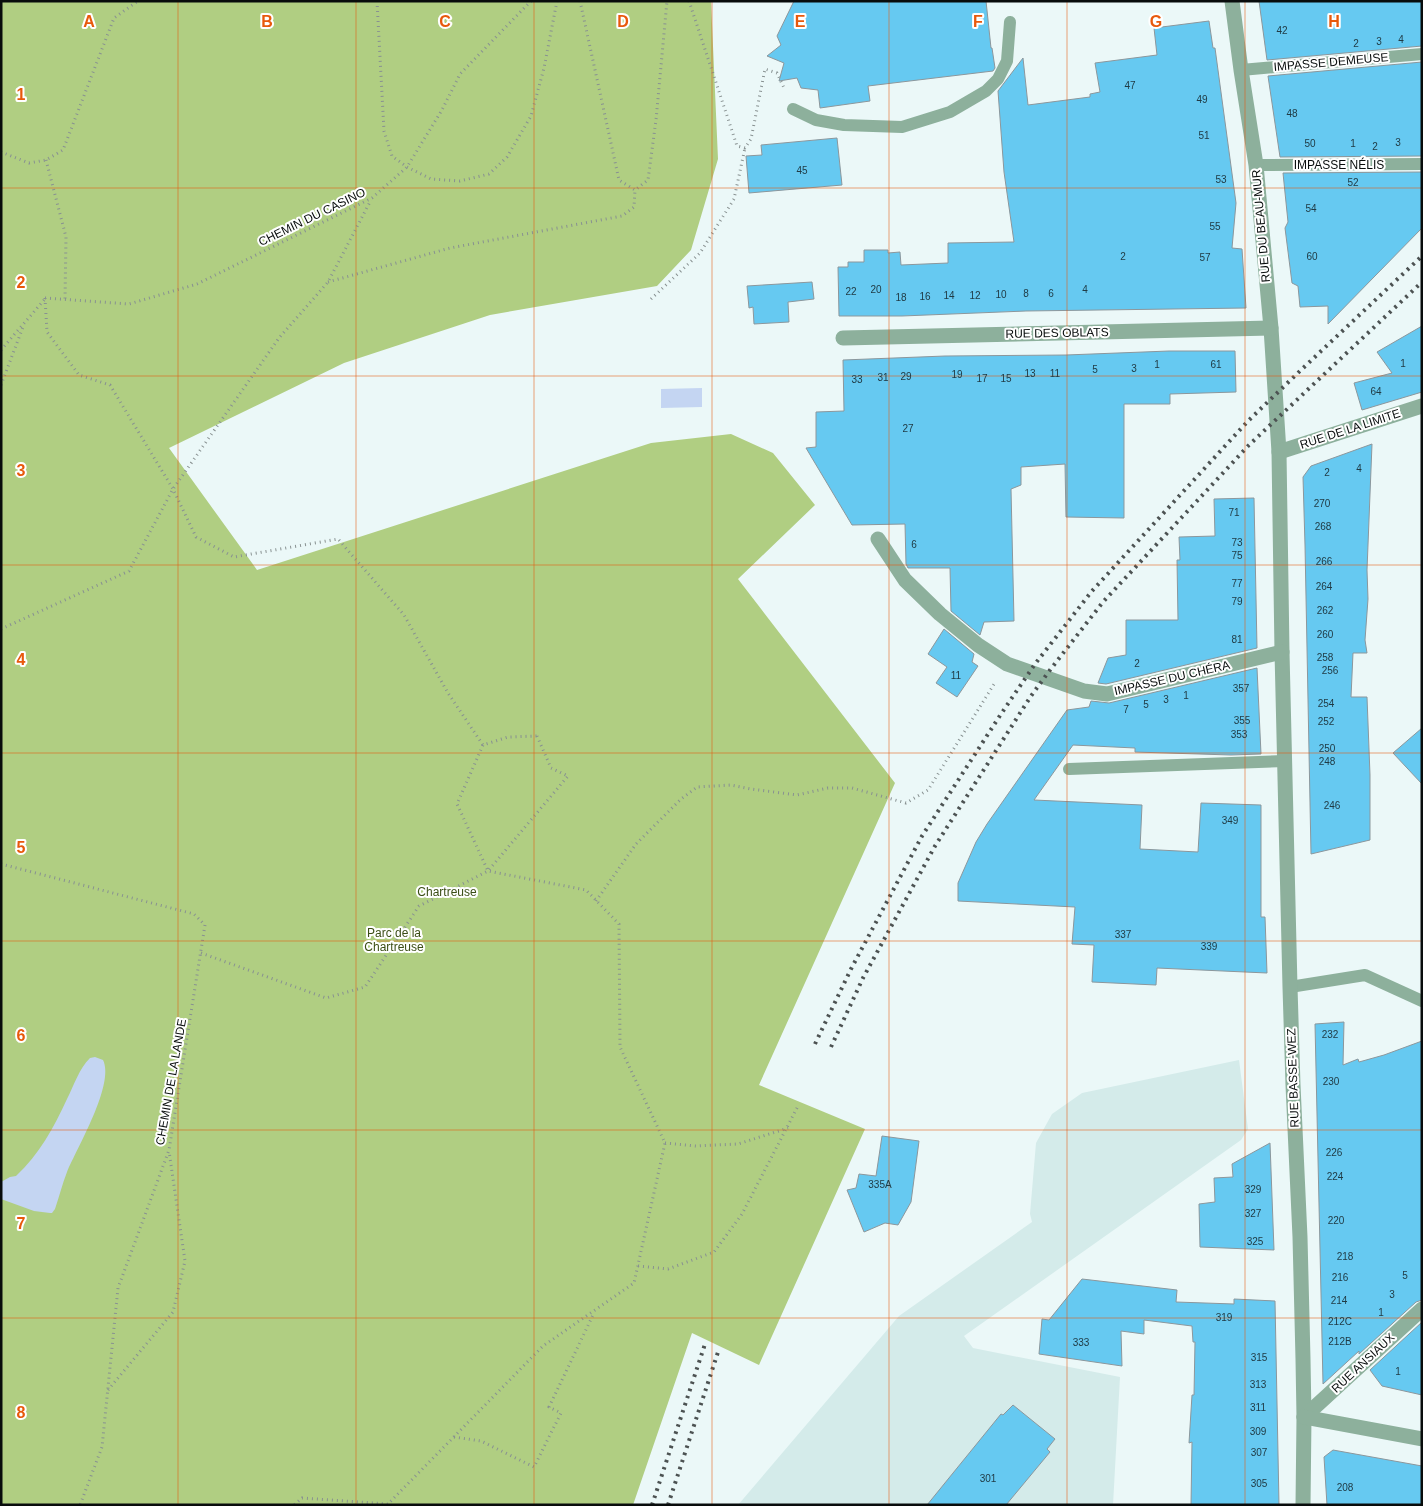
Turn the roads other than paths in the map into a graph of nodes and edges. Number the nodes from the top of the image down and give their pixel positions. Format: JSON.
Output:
{"nodes":[{"id":1,"x":1232,"y":1,"type":"edge"},
{"id":2,"x":1010,"y":22,"type":"dead end"},
{"id":3,"x":1422,"y":54,"type":"edge"},
{"id":4,"x":1241,"y":70,"type":"junction"},
{"id":5,"x":793,"y":109,"type":"road end"},
{"id":6,"x":1422,"y":164,"type":"edge"},
{"id":7,"x":1256,"y":165,"type":"junction"},
{"id":8,"x":1271,"y":328,"type":"junction"},
{"id":9,"x":843,"y":338,"type":"dead end"},
{"id":10,"x":1422,"y":406,"type":"edge"},
{"id":11,"x":1279,"y":452,"type":"junction"},
{"id":12,"x":878,"y":539,"type":"dead end"},
{"id":13,"x":1282,"y":652,"type":"junction"},
{"id":14,"x":1285,"y":761,"type":"junction"},
{"id":15,"x":1069,"y":769,"type":"dead end"},
{"id":16,"x":1290,"y":986,"type":"junction"},
{"id":17,"x":1422,"y":1001,"type":"edge"},
{"id":18,"x":1422,"y":1309,"type":"edge"},
{"id":19,"x":1304,"y":1417,"type":"junction"},
{"id":20,"x":1422,"y":1439,"type":"edge"},
{"id":21,"x":1303,"y":1505,"type":"edge"}],
"edges":[{"from":1,"to":4,"type":"street","name":"RUE DU BEAU-MUR"},
{"from":2,"to":5,"type":"lane"},
{"from":3,"to":4,"type":"lane","name":"IMPASSE DEMEUSE"},
{"from":4,"to":7,"type":"street","name":"RUE DU BEAU-MUR"},
{"from":6,"to":7,"type":"lane","name":"IMPASSE NÉLIS"},
{"from":7,"to":8,"type":"street","name":"RUE DU BEAU-MUR"},
{"from":8,"to":9,"type":"street","name":"RUE DES OBLATS"},
{"from":8,"to":11,"type":"street","name":"RUE DU BEAU-MUR"},
{"from":10,"to":11,"type":"street","name":"RUE DE LA LIMITE"},
{"from":11,"to":13,"type":"street","name":"RUE DU BEAU-MUR"},
{"from":12,"to":13,"type":"street","name":"IMPASSE DU CHÉRA"},
{"from":13,"to":14,"type":"street","name":"RUE BASSE-WEZ"},
{"from":14,"to":15,"type":"lane"},
{"from":14,"to":16,"type":"street","name":"RUE BASSE-WEZ"},
{"from":16,"to":17,"type":"lane"},
{"from":16,"to":19,"type":"street","name":"RUE BASSE-WEZ"},
{"from":18,"to":19,"type":"street","name":"RUE ANSIAUX"},
{"from":19,"to":20,"type":"street"},
{"from":19,"to":21,"type":"street","name":"RUE BASSE-WEZ"}]}
